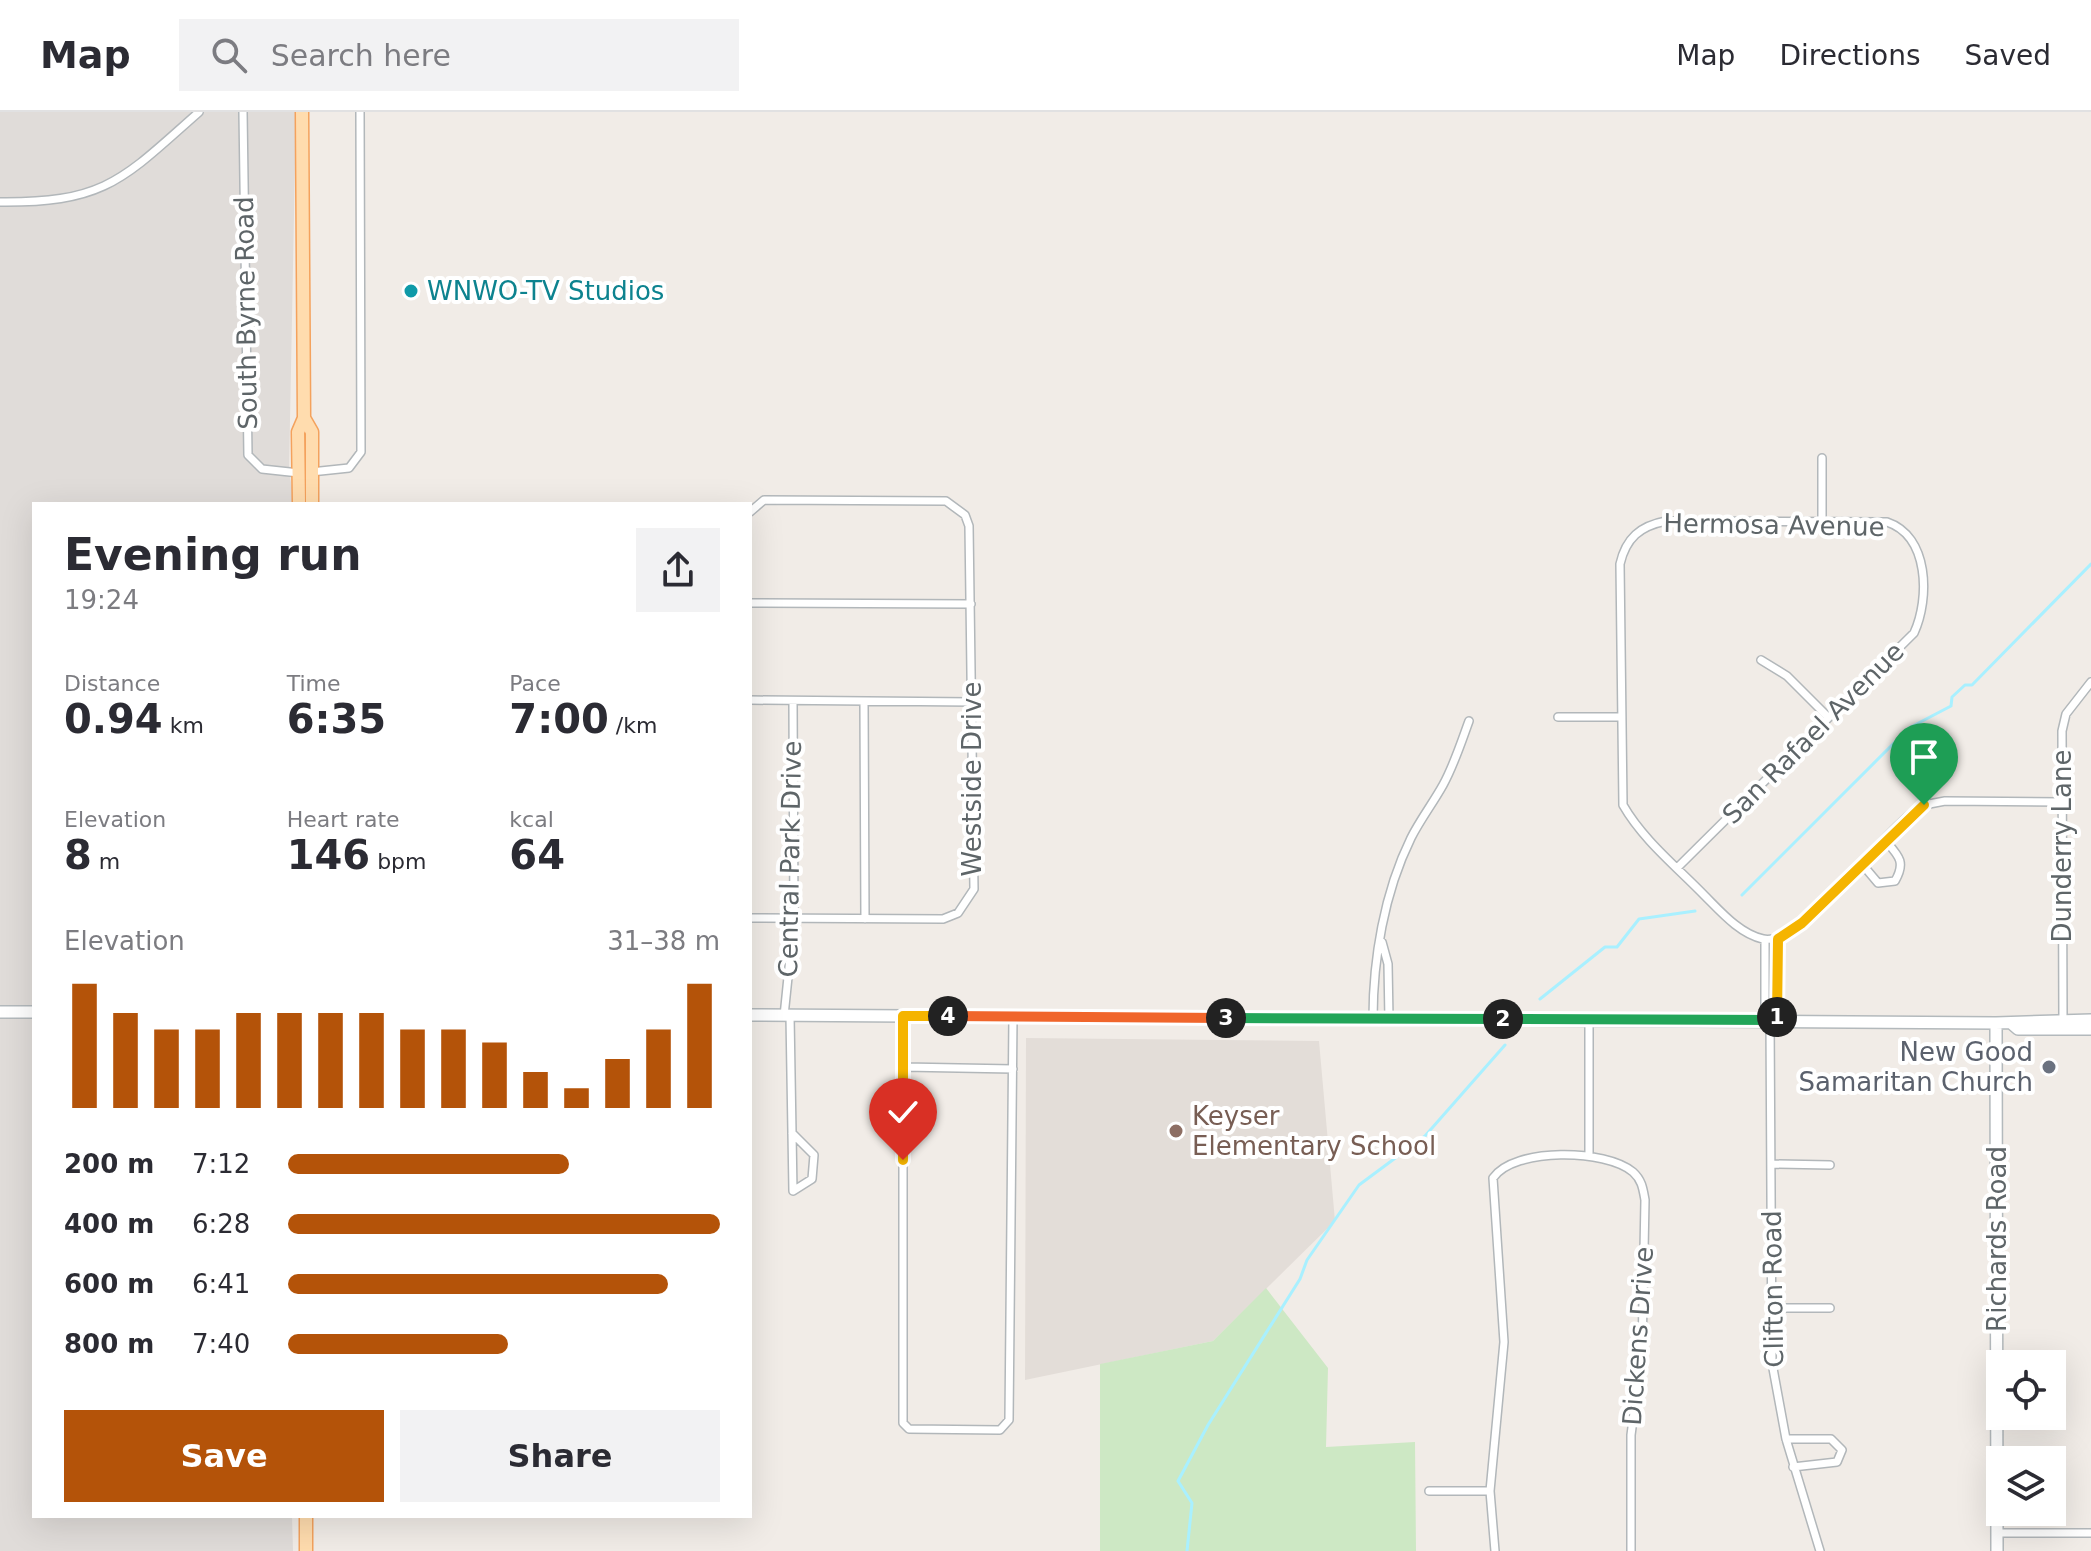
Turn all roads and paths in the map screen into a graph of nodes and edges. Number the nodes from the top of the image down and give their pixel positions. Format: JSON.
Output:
{"nodes":[{"id":1,"x":199,"y":112,"type":"edge"},
{"id":2,"x":243,"y":112,"type":"edge"},
{"id":3,"x":302,"y":112,"type":"edge"},
{"id":4,"x":360,"y":112,"type":"edge"},
{"id":5,"x":0,"y":202,"type":"edge"},
{"id":6,"x":1822,"y":458,"type":"dead end"},
{"id":7,"x":305,"y":472,"type":"junction"},
{"id":8,"x":299,"y":502,"type":"edge"},
{"id":9,"x":312,"y":502,"type":"edge"},
{"id":10,"x":752,"y":510,"type":"edge"},
{"id":11,"x":1822,"y":521,"type":"junction"},
{"id":12,"x":1912,"y":539,"type":"joint"},
{"id":13,"x":752,"y":603,"type":"edge"},
{"id":14,"x":971,"y":604,"type":"junction"},
{"id":15,"x":1761,"y":660,"type":"dead end"},
{"id":16,"x":2091,"y":682,"type":"edge"},
{"id":17,"x":752,"y":700,"type":"edge"},
{"id":18,"x":793,"y":701,"type":"junction"},
{"id":19,"x":864,"y":702,"type":"junction"},
{"id":20,"x":972,"y":702,"type":"junction"},
{"id":21,"x":1558,"y":717,"type":"dead end"},
{"id":22,"x":1621,"y":717,"type":"junction"},
{"id":23,"x":1828,"y":717,"type":"junction"},
{"id":24,"x":1469,"y":721,"type":"dead end"},
{"id":25,"x":2062,"y":802,"type":"junction"},
{"id":26,"x":1885,"y":840,"type":"junction"},
{"id":27,"x":1862,"y":864,"type":"junction"},
{"id":28,"x":1677,"y":868,"type":"junction"},
{"id":29,"x":752,"y":918,"type":"edge"},
{"id":30,"x":794,"y":919,"type":"junction"},
{"id":31,"x":865,"y":919,"type":"junction"},
{"id":32,"x":1778,"y":939,"type":"junction"},
{"id":33,"x":1765,"y":940,"type":"junction"},
{"id":34,"x":1382,"y":942,"type":"junction"},
{"id":35,"x":0,"y":1012,"type":"edge"},
{"id":36,"x":32,"y":1012,"type":"edge"},
{"id":37,"x":752,"y":1015,"type":"edge"},
{"id":38,"x":787,"y":1016,"type":"junction"},
{"id":39,"x":903,"y":1016,"type":"junction"},
{"id":40,"x":1013,"y":1017,"type":"junction"},
{"id":41,"x":1373,"y":1019,"type":"junction"},
{"id":42,"x":1389,"y":1019,"type":"junction"},
{"id":43,"x":1589,"y":1019,"type":"junction"},
{"id":44,"x":1771,"y":1020,"type":"junction"},
{"id":45,"x":2063,"y":1020,"type":"junction"},
{"id":46,"x":2091,"y":1020,"type":"edge"},
{"id":47,"x":1996,"y":1023,"type":"junction"},
{"id":48,"x":2011,"y":1023,"type":"junction"},
{"id":49,"x":2091,"y":1029,"type":"edge"},
{"id":50,"x":904,"y":1067,"type":"junction"},
{"id":51,"x":1013,"y":1069,"type":"junction"},
{"id":52,"x":792,"y":1133,"type":"junction"},
{"id":53,"x":1589,"y":1156,"type":"junction"},
{"id":54,"x":1771,"y":1164,"type":"junction"},
{"id":55,"x":1830,"y":1165,"type":"dead end"},
{"id":56,"x":1770,"y":1308,"type":"junction"},
{"id":57,"x":1830,"y":1308,"type":"dead end"},
{"id":58,"x":1786,"y":1439,"type":"junction"},
{"id":59,"x":1793,"y":1467,"type":"junction"},
{"id":60,"x":1429,"y":1491,"type":"dead end"},
{"id":61,"x":1490,"y":1491,"type":"junction"},
{"id":62,"x":306,"y":1518,"type":"edge"},
{"id":63,"x":1997,"y":1533,"type":"junction"},
{"id":64,"x":2091,"y":1533,"type":"edge"},
{"id":65,"x":306,"y":1551,"type":"edge"},
{"id":66,"x":1495,"y":1551,"type":"edge"},
{"id":67,"x":1631,"y":1551,"type":"edge"},
{"id":68,"x":1820,"y":1551,"type":"edge"},
{"id":69,"x":1997,"y":1551,"type":"edge"}],
"edges":[{"from":1,"to":5,"type":"street"},
{"from":2,"to":7,"type":"street","name":"South Byrne Road"},
{"from":3,"to":7,"type":"main road"},
{"from":4,"to":7,"type":"street","name":"South Byrne Road"},
{"from":6,"to":11,"type":"street"},
{"from":7,"to":8,"type":"main road"},
{"from":7,"to":9,"type":"main road"},
{"from":10,"to":14,"type":"street","name":"Westside Drive"},
{"from":11,"to":12,"type":"street","name":"Hermosa Avenue"},
{"from":11,"to":22,"type":"street","name":"Hermosa Avenue"},
{"from":12,"to":23,"type":"street","name":"San Rafael Avenue"},
{"from":13,"to":14,"type":"street"},
{"from":14,"to":20,"type":"street","name":"Westside Drive"},
{"from":15,"to":23,"type":"street"},
{"from":16,"to":25,"type":"street","name":"Dunderry Lane"},
{"from":17,"to":18,"type":"street"},
{"from":18,"to":19,"type":"street"},
{"from":18,"to":30,"type":"street","name":"Central Park Drive"},
{"from":19,"to":20,"type":"street"},
{"from":19,"to":31,"type":"street"},
{"from":20,"to":31,"type":"street","name":"Westside Drive"},
{"from":21,"to":22,"type":"street"},
{"from":22,"to":28,"type":"street"},
{"from":23,"to":28,"type":"street","name":"San Rafael Avenue"},
{"from":24,"to":34,"type":"street"},
{"from":25,"to":26,"type":"street"},
{"from":25,"to":45,"type":"street","name":"Dunderry Lane"},
{"from":26,"to":27,"type":"street"},
{"from":26,"to":27,"type":"street"},
{"from":27,"to":32,"type":"street"},
{"from":28,"to":33,"type":"street"},
{"from":29,"to":30,"type":"street","name":"Westside Drive"},
{"from":30,"to":31,"type":"street","name":"Westside Drive"},
{"from":30,"to":38,"type":"street","name":"Central Park Drive"},
{"from":32,"to":33,"type":"street"},
{"from":32,"to":44,"type":"street"},
{"from":33,"to":44,"type":"street"},
{"from":34,"to":41,"type":"street"},
{"from":34,"to":42,"type":"street"},
{"from":35,"to":36,"type":"main road"},
{"from":37,"to":38,"type":"main road"},
{"from":38,"to":39,"type":"main road"},
{"from":38,"to":52,"type":"street","name":"Central Park Drive"},
{"from":39,"to":40,"type":"main road"},
{"from":39,"to":50,"type":"street"},
{"from":40,"to":41,"type":"main road"},
{"from":40,"to":51,"type":"street"},
{"from":41,"to":42,"type":"main road"},
{"from":42,"to":43,"type":"main road"},
{"from":43,"to":44,"type":"main road"},
{"from":43,"to":53,"type":"street"},
{"from":44,"to":47,"type":"main road"},
{"from":44,"to":54,"type":"street","name":"Clifton Road"},
{"from":45,"to":46,"type":"main road"},
{"from":45,"to":48,"type":"main road"},
{"from":47,"to":48,"type":"main road"},
{"from":47,"to":63,"type":"main road","name":"Richards Road"},
{"from":48,"to":49,"type":"main road"},
{"from":50,"to":51,"type":"street"},
{"from":50,"to":51,"type":"street"},
{"from":52,"to":52,"type":"street","name":"Central Park Drive"},
{"from":53,"to":61,"type":"street"},
{"from":53,"to":67,"type":"street","name":"Dickens Drive"},
{"from":54,"to":55,"type":"street"},
{"from":54,"to":56,"type":"street","name":"Clifton Road"},
{"from":56,"to":57,"type":"street"},
{"from":56,"to":58,"type":"street","name":"Clifton Road"},
{"from":58,"to":59,"type":"street","name":"Clifton Road"},
{"from":58,"to":59,"type":"street"},
{"from":59,"to":68,"type":"street","name":"Clifton Road"},
{"from":60,"to":61,"type":"street"},
{"from":61,"to":66,"type":"street"},
{"from":62,"to":65,"type":"main road"},
{"from":63,"to":64,"type":"street"},
{"from":63,"to":69,"type":"main road","name":"Richards Road"}]}
